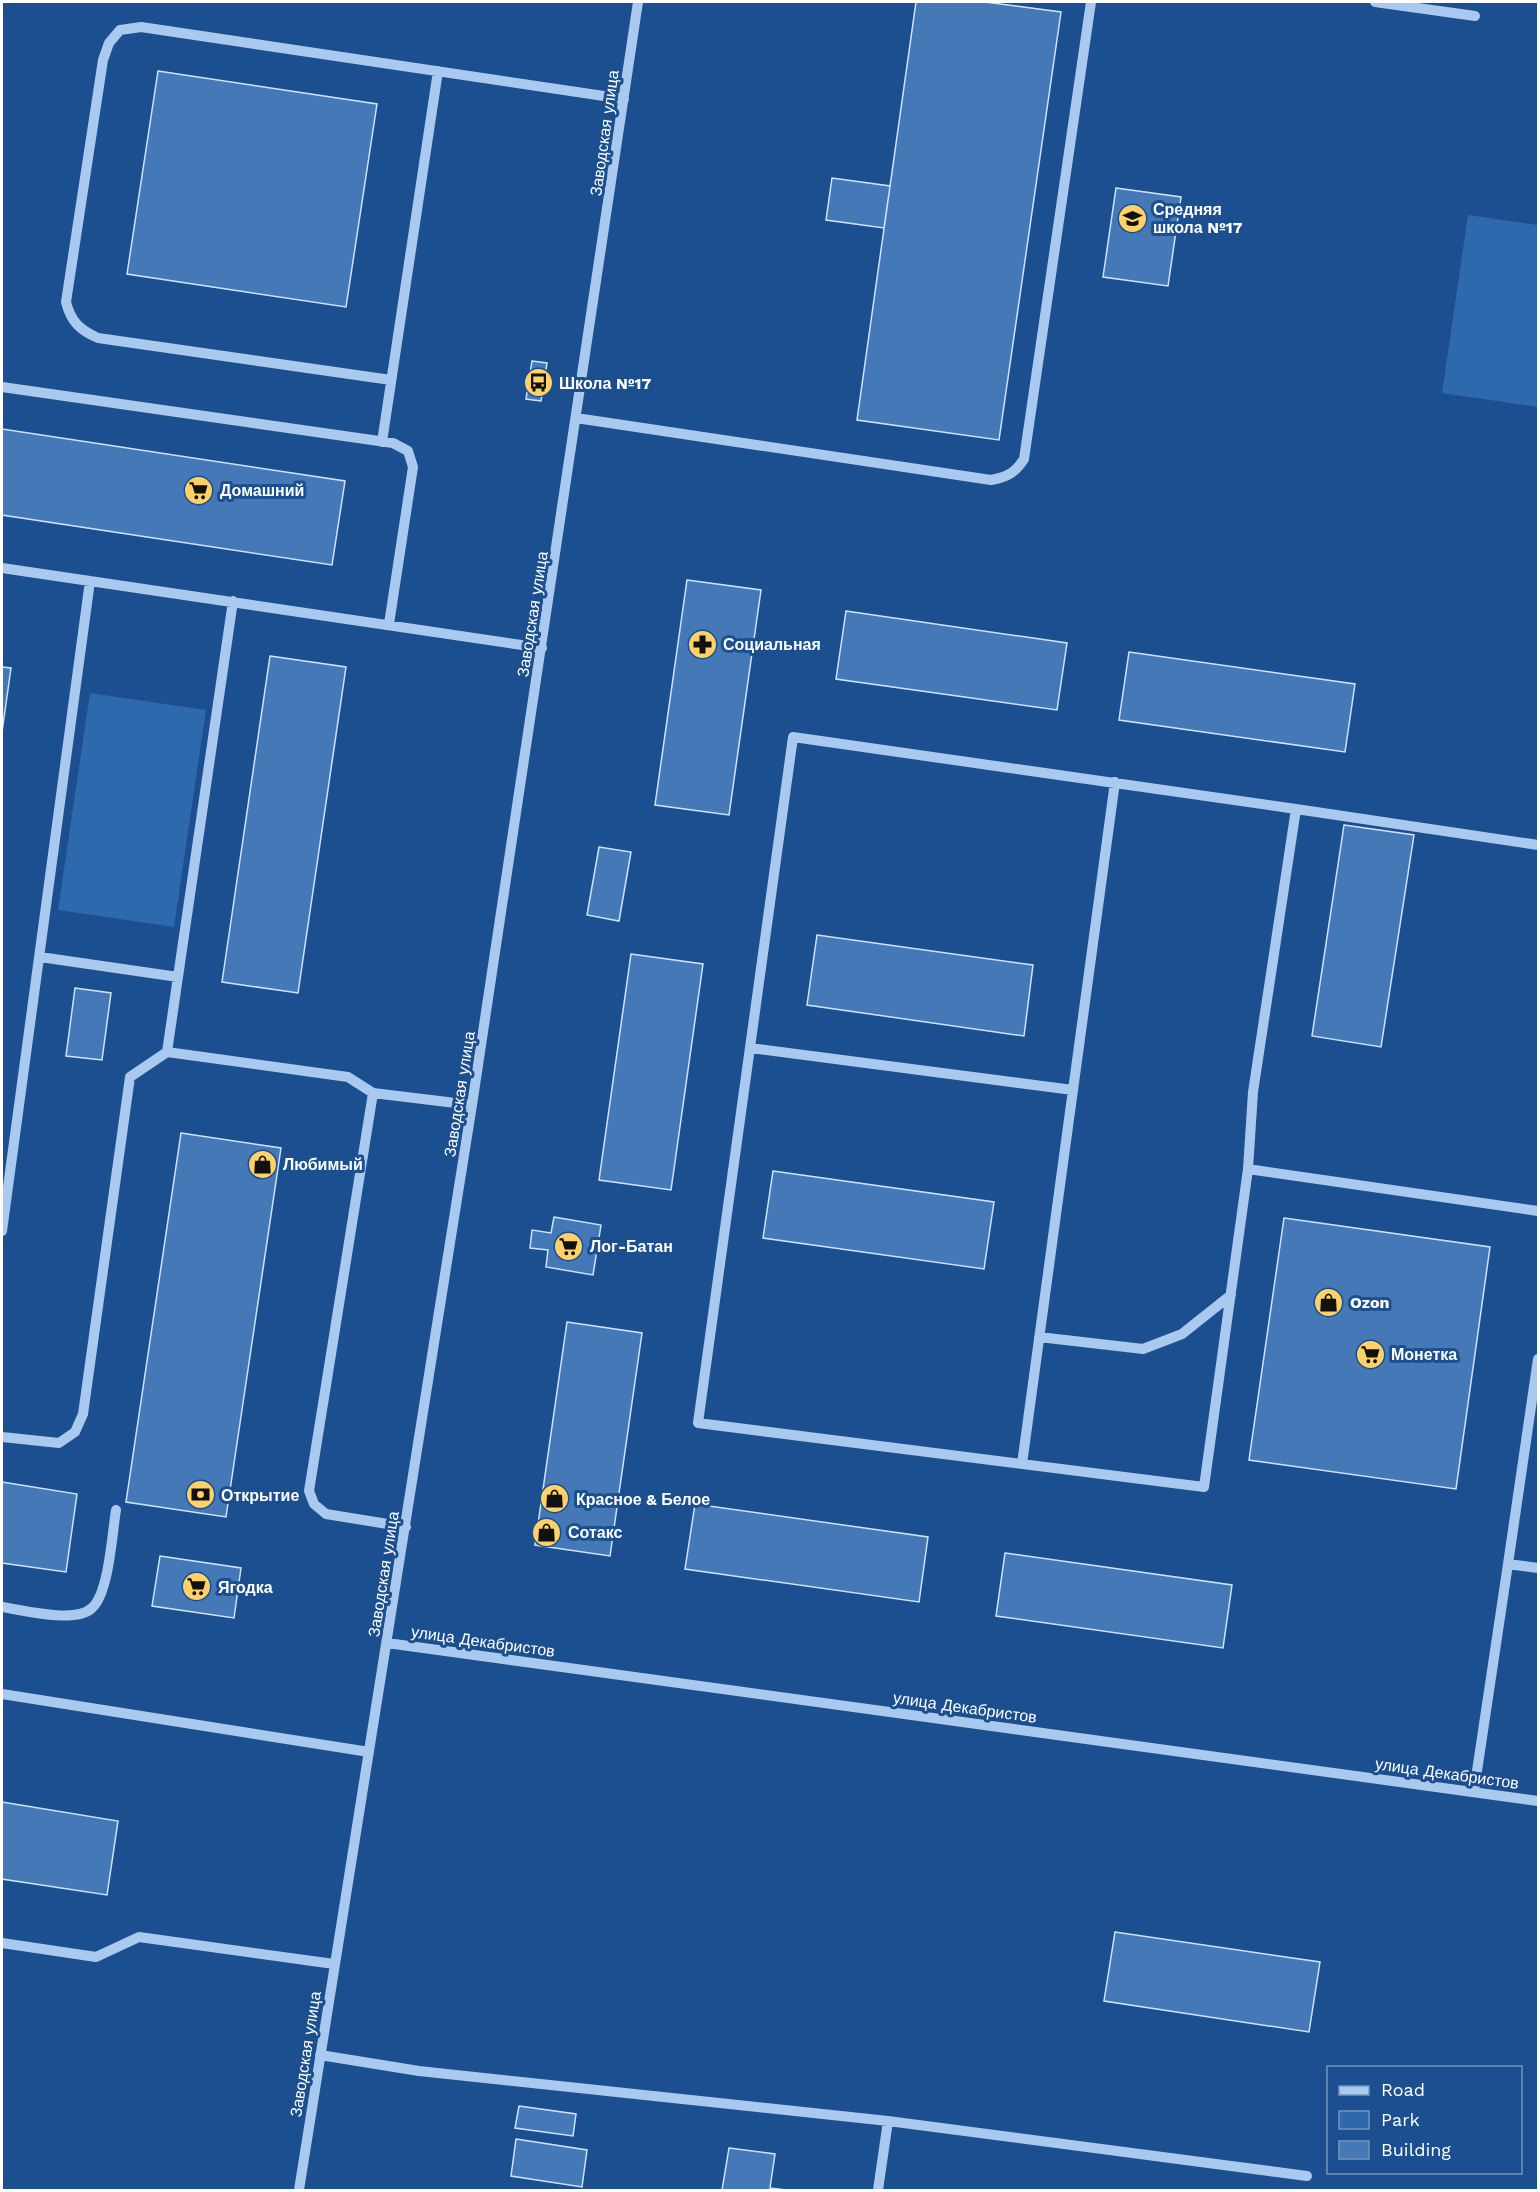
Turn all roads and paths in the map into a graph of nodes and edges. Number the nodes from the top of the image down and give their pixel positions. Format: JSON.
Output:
{"nodes":[{"id":1,"x":638,"y":2,"type":"edge"},
{"id":2,"x":1091,"y":2,"type":"edge"},
{"id":3,"x":1375,"y":2,"type":"edge"},
{"id":4,"x":1475,"y":16,"type":"dead end"},
{"id":5,"x":438,"y":71,"type":"junction"},
{"id":6,"x":624,"y":99,"type":"junction"},
{"id":7,"x":390,"y":380,"type":"junction"},
{"id":8,"x":2,"y":387,"type":"edge"},
{"id":9,"x":576,"y":418,"type":"junction"},
{"id":10,"x":382,"y":442,"type":"junction"},
{"id":11,"x":2,"y":568,"type":"edge"},
{"id":12,"x":90,"y":581,"type":"junction"},
{"id":13,"x":233,"y":601,"type":"junction"},
{"id":14,"x":389,"y":624,"type":"junction"},
{"id":15,"x":542,"y":648,"type":"junction"},
{"id":16,"x":1115,"y":782,"type":"junction"},
{"id":17,"x":1296,"y":809,"type":"junction"},
{"id":18,"x":1539,"y":845,"type":"edge"},
{"id":19,"x":40,"y":957,"type":"junction"},
{"id":20,"x":178,"y":977,"type":"junction"},
{"id":21,"x":750,"y":1048,"type":"junction"},
{"id":22,"x":167,"y":1052,"type":"junction"},
{"id":23,"x":1073,"y":1090,"type":"junction"},
{"id":24,"x":373,"y":1093,"type":"junction"},
{"id":25,"x":472,"y":1106,"type":"junction"},
{"id":26,"x":1248,"y":1169,"type":"junction"},
{"id":27,"x":1539,"y":1211,"type":"edge"},
{"id":28,"x":2,"y":1231,"type":"edge"},
{"id":29,"x":1231,"y":1295,"type":"junction"},
{"id":30,"x":1039,"y":1337,"type":"junction"},
{"id":31,"x":1539,"y":1359,"type":"edge"},
{"id":32,"x":2,"y":1437,"type":"edge"},
{"id":33,"x":1022,"y":1464,"type":"junction"},
{"id":34,"x":116,"y":1510,"type":"dead end"},
{"id":35,"x":406,"y":1527,"type":"junction"},
{"id":36,"x":1508,"y":1564,"type":"junction"},
{"id":37,"x":1539,"y":1568,"type":"edge"},
{"id":38,"x":2,"y":1607,"type":"edge"},
{"id":39,"x":387,"y":1643,"type":"junction"},
{"id":40,"x":2,"y":1694,"type":"edge"},
{"id":41,"x":369,"y":1752,"type":"junction"},
{"id":42,"x":1474,"y":1791,"type":"junction"},
{"id":43,"x":1539,"y":1801,"type":"edge"},
{"id":44,"x":2,"y":1943,"type":"edge"},
{"id":45,"x":334,"y":1964,"type":"junction"},
{"id":46,"x":320,"y":2055,"type":"junction"},
{"id":47,"x":888,"y":2121,"type":"junction"},
{"id":48,"x":1307,"y":2176,"type":"dead end"},
{"id":49,"x":299,"y":2190,"type":"edge"},
{"id":50,"x":878,"y":2190,"type":"edge"}],
"edges":[{"from":1,"to":6,"type":"street","name":"Заводская улица"},
{"from":2,"to":9,"type":"street"},
{"from":3,"to":4,"type":"street"},
{"from":5,"to":6,"type":"street"},
{"from":5,"to":7,"type":"street"},
{"from":5,"to":7,"type":"street"},
{"from":6,"to":9,"type":"street","name":"Заводская улица"},
{"from":7,"to":10,"type":"street"},
{"from":8,"to":10,"type":"street"},
{"from":9,"to":15,"type":"street","name":"Заводская улица"},
{"from":10,"to":14,"type":"street"},
{"from":11,"to":12,"type":"street"},
{"from":12,"to":13,"type":"street"},
{"from":12,"to":19,"type":"street"},
{"from":13,"to":14,"type":"street"},
{"from":13,"to":20,"type":"street"},
{"from":14,"to":15,"type":"street"},
{"from":15,"to":25,"type":"street","name":"Заводская улица"},
{"from":16,"to":17,"type":"street"},
{"from":16,"to":21,"type":"street"},
{"from":16,"to":23,"type":"street"},
{"from":17,"to":18,"type":"street"},
{"from":17,"to":26,"type":"street"},
{"from":19,"to":20,"type":"street"},
{"from":19,"to":28,"type":"street"},
{"from":20,"to":22,"type":"street"},
{"from":21,"to":23,"type":"street"},
{"from":21,"to":33,"type":"street"},
{"from":22,"to":24,"type":"street"},
{"from":22,"to":32,"type":"street"},
{"from":23,"to":30,"type":"street"},
{"from":24,"to":25,"type":"street"},
{"from":24,"to":35,"type":"street"},
{"from":25,"to":35,"type":"street","name":"Заводская улица"},
{"from":26,"to":27,"type":"street"},
{"from":26,"to":29,"type":"street"},
{"from":29,"to":30,"type":"street"},
{"from":29,"to":33,"type":"street"},
{"from":30,"to":33,"type":"street"},
{"from":31,"to":36,"type":"street"},
{"from":34,"to":38,"type":"street"},
{"from":35,"to":39,"type":"street","name":"Заводская улица"},
{"from":36,"to":37,"type":"street"},
{"from":36,"to":42,"type":"street"},
{"from":39,"to":41,"type":"street","name":"Заводская улица"},
{"from":39,"to":42,"type":"street","name":"улица Декабристов"},
{"from":40,"to":41,"type":"street"},
{"from":41,"to":45,"type":"street","name":"Заводская улица"},
{"from":42,"to":43,"type":"street","name":"улица Декабристов"},
{"from":44,"to":45,"type":"street"},
{"from":45,"to":46,"type":"street","name":"Заводская улица"},
{"from":46,"to":47,"type":"street"},
{"from":46,"to":49,"type":"street","name":"Заводская улица"},
{"from":47,"to":48,"type":"street"},
{"from":47,"to":50,"type":"street"}]}
